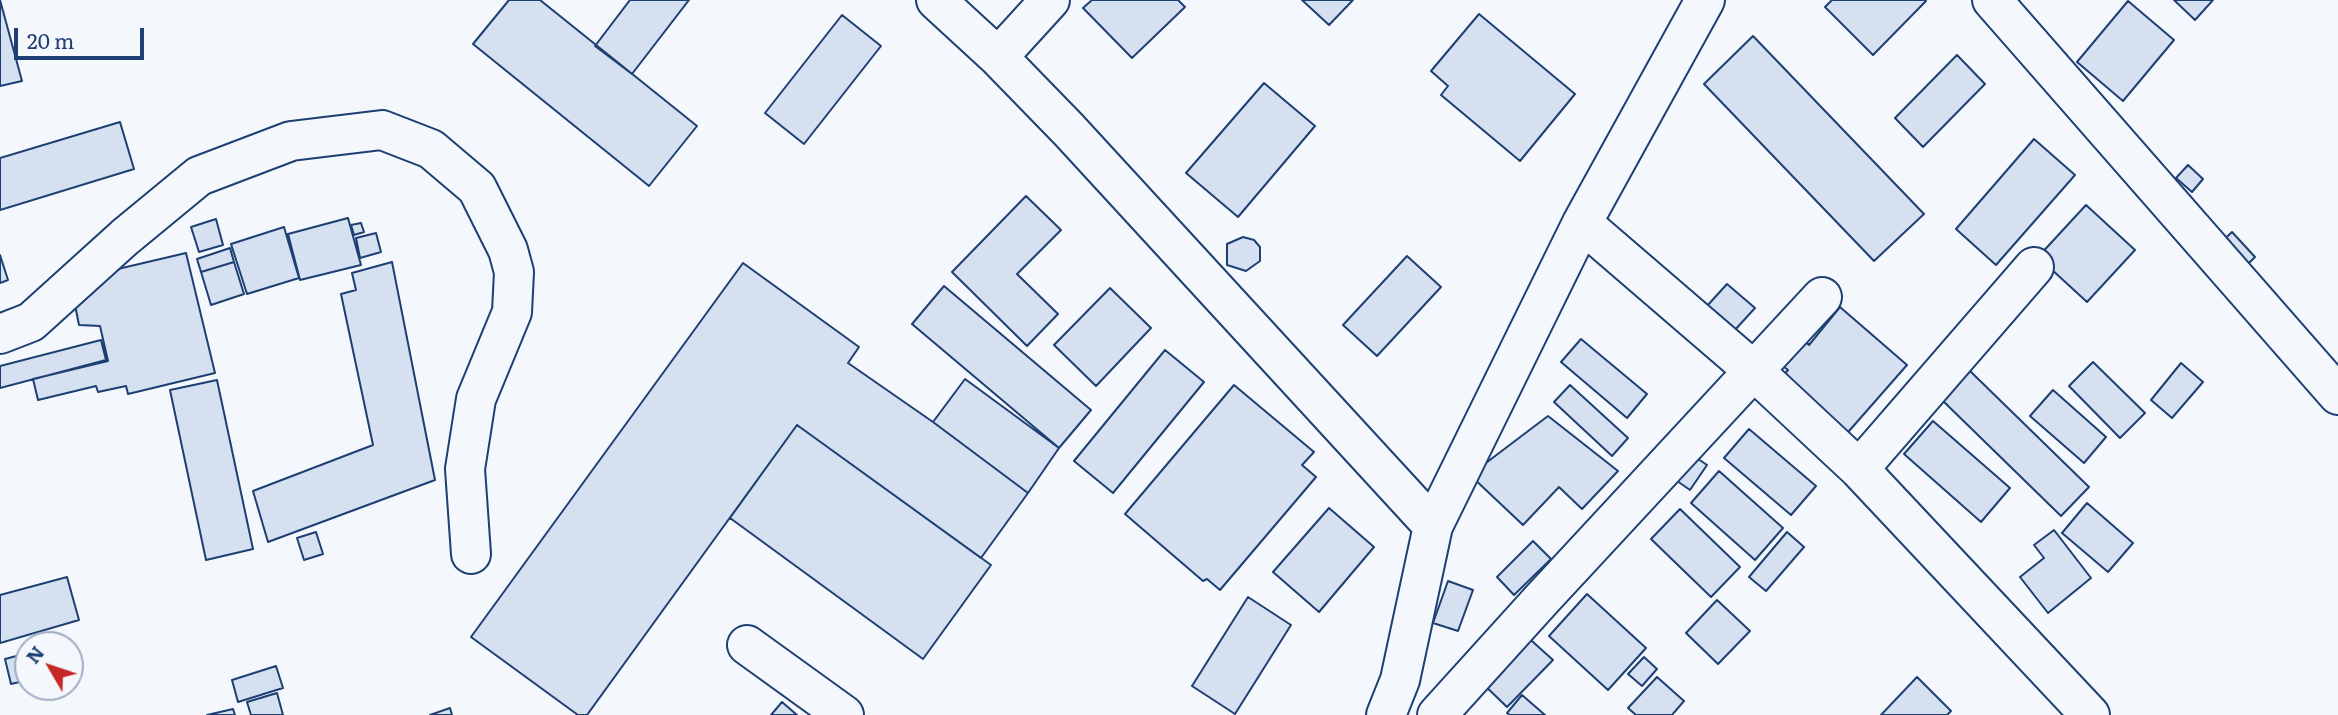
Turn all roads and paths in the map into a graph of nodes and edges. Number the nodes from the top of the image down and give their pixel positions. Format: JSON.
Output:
{"nodes":[{"id":1,"x":936,"y":0,"type":"edge"},
{"id":2,"x":1050,"y":0,"type":"edge"},
{"id":3,"x":1705,"y":0,"type":"edge"},
{"id":4,"x":1992,"y":0,"type":"edge"},
{"id":5,"x":998,"y":57,"type":"junction"},
{"id":6,"x":1582,"y":223,"type":"junction"},
{"id":7,"x":2034,"y":267,"type":"dead end"},
{"id":8,"x":1822,"y":298,"type":"dead end"},
{"id":9,"x":0,"y":334,"type":"edge"},
{"id":10,"x":1754,"y":371,"type":"junction"},
{"id":11,"x":2338,"y":395,"type":"edge"},
{"id":12,"x":1859,"y":469,"type":"junction"},
{"id":13,"x":1433,"y":526,"type":"junction"},
{"id":14,"x":471,"y":554,"type":"dead end"},
{"id":15,"x":747,"y":645,"type":"dead end"},
{"id":16,"x":1388,"y":714,"type":"edge"},
{"id":17,"x":844,"y":715,"type":"edge"},
{"id":18,"x":1437,"y":715,"type":"edge"},
{"id":19,"x":2090,"y":715,"type":"edge"}],
"edges":[{"from":1,"to":5,"type":"street"},
{"from":2,"to":5,"type":"street"},
{"from":3,"to":6,"type":"street"},
{"from":4,"to":11,"type":"street"},
{"from":5,"to":13,"type":"street"},
{"from":6,"to":10,"type":"street"},
{"from":6,"to":13,"type":"street"},
{"from":7,"to":12,"type":"street"},
{"from":8,"to":10,"type":"street"},
{"from":9,"to":14,"type":"street"},
{"from":10,"to":12,"type":"street"},
{"from":10,"to":18,"type":"street"},
{"from":12,"to":19,"type":"street"},
{"from":13,"to":16,"type":"street"},
{"from":15,"to":17,"type":"street"}]}
